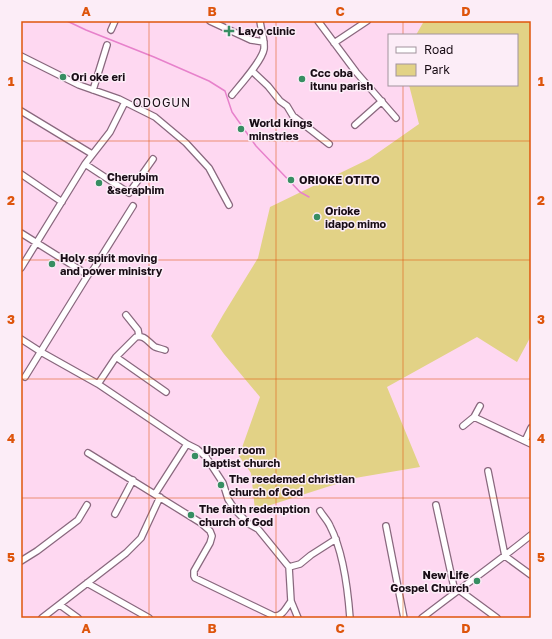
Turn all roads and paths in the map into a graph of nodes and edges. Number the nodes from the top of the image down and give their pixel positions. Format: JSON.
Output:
{"nodes":[{"id":1,"x":115,"y":21,"type":"edge"},
{"id":2,"x":210,"y":21,"type":"edge"},
{"id":3,"x":260,"y":21,"type":"edge"},
{"id":4,"x":318,"y":21,"type":"edge"},
{"id":5,"x":367,"y":21,"type":"edge"},
{"id":6,"x":111,"y":30,"type":"dead end"},
{"id":7,"x":264,"y":42,"type":"junction"},
{"id":8,"x":334,"y":43,"type":"junction"},
{"id":9,"x":107,"y":45,"type":"dead end"},
{"id":10,"x":21,"y":56,"type":"edge"},
{"id":11,"x":252,"y":71,"type":"junction"},
{"id":12,"x":94,"y":90,"type":"junction"},
{"id":13,"x":232,"y":96,"type":"dead end"},
{"id":14,"x":382,"y":101,"type":"junction"},
{"id":15,"x":125,"y":102,"type":"junction"},
{"id":16,"x":21,"y":111,"type":"edge"},
{"id":17,"x":396,"y":118,"type":"dead end"},
{"id":18,"x":355,"y":125,"type":"dead end"},
{"id":19,"x":329,"y":144,"type":"dead end"},
{"id":20,"x":92,"y":154,"type":"junction"},
{"id":21,"x":153,"y":159,"type":"dead end"},
{"id":22,"x":85,"y":164,"type":"junction"},
{"id":23,"x":21,"y":174,"type":"edge"},
{"id":24,"x":62,"y":202,"type":"junction"},
{"id":25,"x":228,"y":204,"type":"dead end"},
{"id":26,"x":133,"y":206,"type":"dead end"},
{"id":27,"x":21,"y":233,"type":"edge"},
{"id":28,"x":36,"y":243,"type":"junction"},
{"id":29,"x":21,"y":268,"type":"edge"},
{"id":30,"x":88,"y":275,"type":"junction"},
{"id":31,"x":126,"y":315,"type":"dead end"},
{"id":32,"x":139,"y":336,"type":"junction"},
{"id":33,"x":21,"y":339,"type":"edge"},
{"id":34,"x":165,"y":350,"type":"dead end"},
{"id":35,"x":41,"y":352,"type":"junction"},
{"id":36,"x":116,"y":357,"type":"junction"},
{"id":37,"x":26,"y":377,"type":"dead end"},
{"id":38,"x":98,"y":384,"type":"junction"},
{"id":39,"x":166,"y":392,"type":"dead end"},
{"id":40,"x":480,"y":406,"type":"dead end"},
{"id":41,"x":474,"y":417,"type":"junction"},
{"id":42,"x":463,"y":426,"type":"dead end"},
{"id":43,"x":531,"y":428,"type":"edge"},
{"id":44,"x":525,"y":441,"type":"junction"},
{"id":45,"x":187,"y":444,"type":"junction"},
{"id":46,"x":531,"y":444,"type":"edge"},
{"id":47,"x":88,"y":452,"type":"dead end"},
{"id":48,"x":488,"y":471,"type":"dead end"},
{"id":49,"x":133,"y":480,"type":"junction"},
{"id":50,"x":155,"y":494,"type":"junction"},
{"id":51,"x":160,"y":497,"type":"junction"},
{"id":52,"x":87,"y":505,"type":"dead end"},
{"id":53,"x":436,"y":505,"type":"dead end"},
{"id":54,"x":320,"y":511,"type":"dead end"},
{"id":55,"x":114,"y":514,"type":"dead end"},
{"id":56,"x":386,"y":526,"type":"dead end"},
{"id":57,"x":531,"y":535,"type":"edge"},
{"id":58,"x":336,"y":539,"type":"junction"},
{"id":59,"x":505,"y":556,"type":"junction"},
{"id":60,"x":21,"y":561,"type":"edge"},
{"id":61,"x":289,"y":568,"type":"junction"},
{"id":62,"x":531,"y":575,"type":"edge"},
{"id":63,"x":87,"y":583,"type":"junction"},
{"id":64,"x":457,"y":591,"type":"junction"},
{"id":65,"x":291,"y":601,"type":"junction"},
{"id":66,"x":60,"y":605,"type":"junction"},
{"id":67,"x":42,"y":618,"type":"edge"},
{"id":68,"x":78,"y":618,"type":"edge"},
{"id":69,"x":149,"y":618,"type":"edge"},
{"id":70,"x":298,"y":618,"type":"edge"},
{"id":71,"x":350,"y":618,"type":"edge"},
{"id":72,"x":404,"y":618,"type":"edge"},
{"id":73,"x":422,"y":618,"type":"edge"},
{"id":74,"x":497,"y":618,"type":"edge"}],
"edges":[{"from":1,"to":6,"type":"street"},
{"from":2,"to":7,"type":"street"},
{"from":3,"to":7,"type":"street"},
{"from":4,"to":8,"type":"street"},
{"from":5,"to":8,"type":"street"},
{"from":7,"to":11,"type":"street"},
{"from":8,"to":14,"type":"street"},
{"from":9,"to":12,"type":"street"},
{"from":10,"to":12,"type":"street"},
{"from":11,"to":13,"type":"street"},
{"from":11,"to":19,"type":"street"},
{"from":12,"to":15,"type":"street"},
{"from":14,"to":17,"type":"street"},
{"from":14,"to":18,"type":"street"},
{"from":15,"to":20,"type":"street"},
{"from":15,"to":25,"type":"street"},
{"from":16,"to":20,"type":"street"},
{"from":20,"to":22,"type":"street"},
{"from":21,"to":22,"type":"street"},
{"from":22,"to":24,"type":"street"},
{"from":23,"to":24,"type":"street"},
{"from":24,"to":28,"type":"street"},
{"from":26,"to":30,"type":"street"},
{"from":27,"to":28,"type":"street"},
{"from":28,"to":29,"type":"street"},
{"from":28,"to":30,"type":"street"},
{"from":30,"to":35,"type":"street"},
{"from":31,"to":32,"type":"street"},
{"from":32,"to":34,"type":"street"},
{"from":32,"to":36,"type":"street"},
{"from":33,"to":35,"type":"street"},
{"from":35,"to":37,"type":"street"},
{"from":35,"to":38,"type":"street"},
{"from":36,"to":38,"type":"street"},
{"from":36,"to":39,"type":"street"},
{"from":38,"to":45,"type":"street"},
{"from":40,"to":41,"type":"street"},
{"from":41,"to":42,"type":"street"},
{"from":41,"to":44,"type":"street"},
{"from":43,"to":44,"type":"street"},
{"from":44,"to":46,"type":"street"},
{"from":45,"to":50,"type":"street"},
{"from":45,"to":61,"type":"street"},
{"from":47,"to":49,"type":"street"},
{"from":48,"to":59,"type":"street"},
{"from":49,"to":50,"type":"street"},
{"from":49,"to":55,"type":"street"},
{"from":50,"to":51,"type":"street"},
{"from":51,"to":63,"type":"street"},
{"from":51,"to":65,"type":"street"},
{"from":52,"to":60,"type":"street"},
{"from":53,"to":64,"type":"street"},
{"from":54,"to":58,"type":"street"},
{"from":56,"to":72,"type":"street"},
{"from":57,"to":59,"type":"street"},
{"from":58,"to":61,"type":"street"},
{"from":58,"to":71,"type":"street"},
{"from":59,"to":62,"type":"street"},
{"from":59,"to":64,"type":"street"},
{"from":61,"to":65,"type":"street"},
{"from":63,"to":66,"type":"street"},
{"from":63,"to":69,"type":"street"},
{"from":64,"to":73,"type":"street"},
{"from":64,"to":74,"type":"street"},
{"from":65,"to":70,"type":"street"},
{"from":66,"to":67,"type":"street"},
{"from":66,"to":68,"type":"street"}]}
